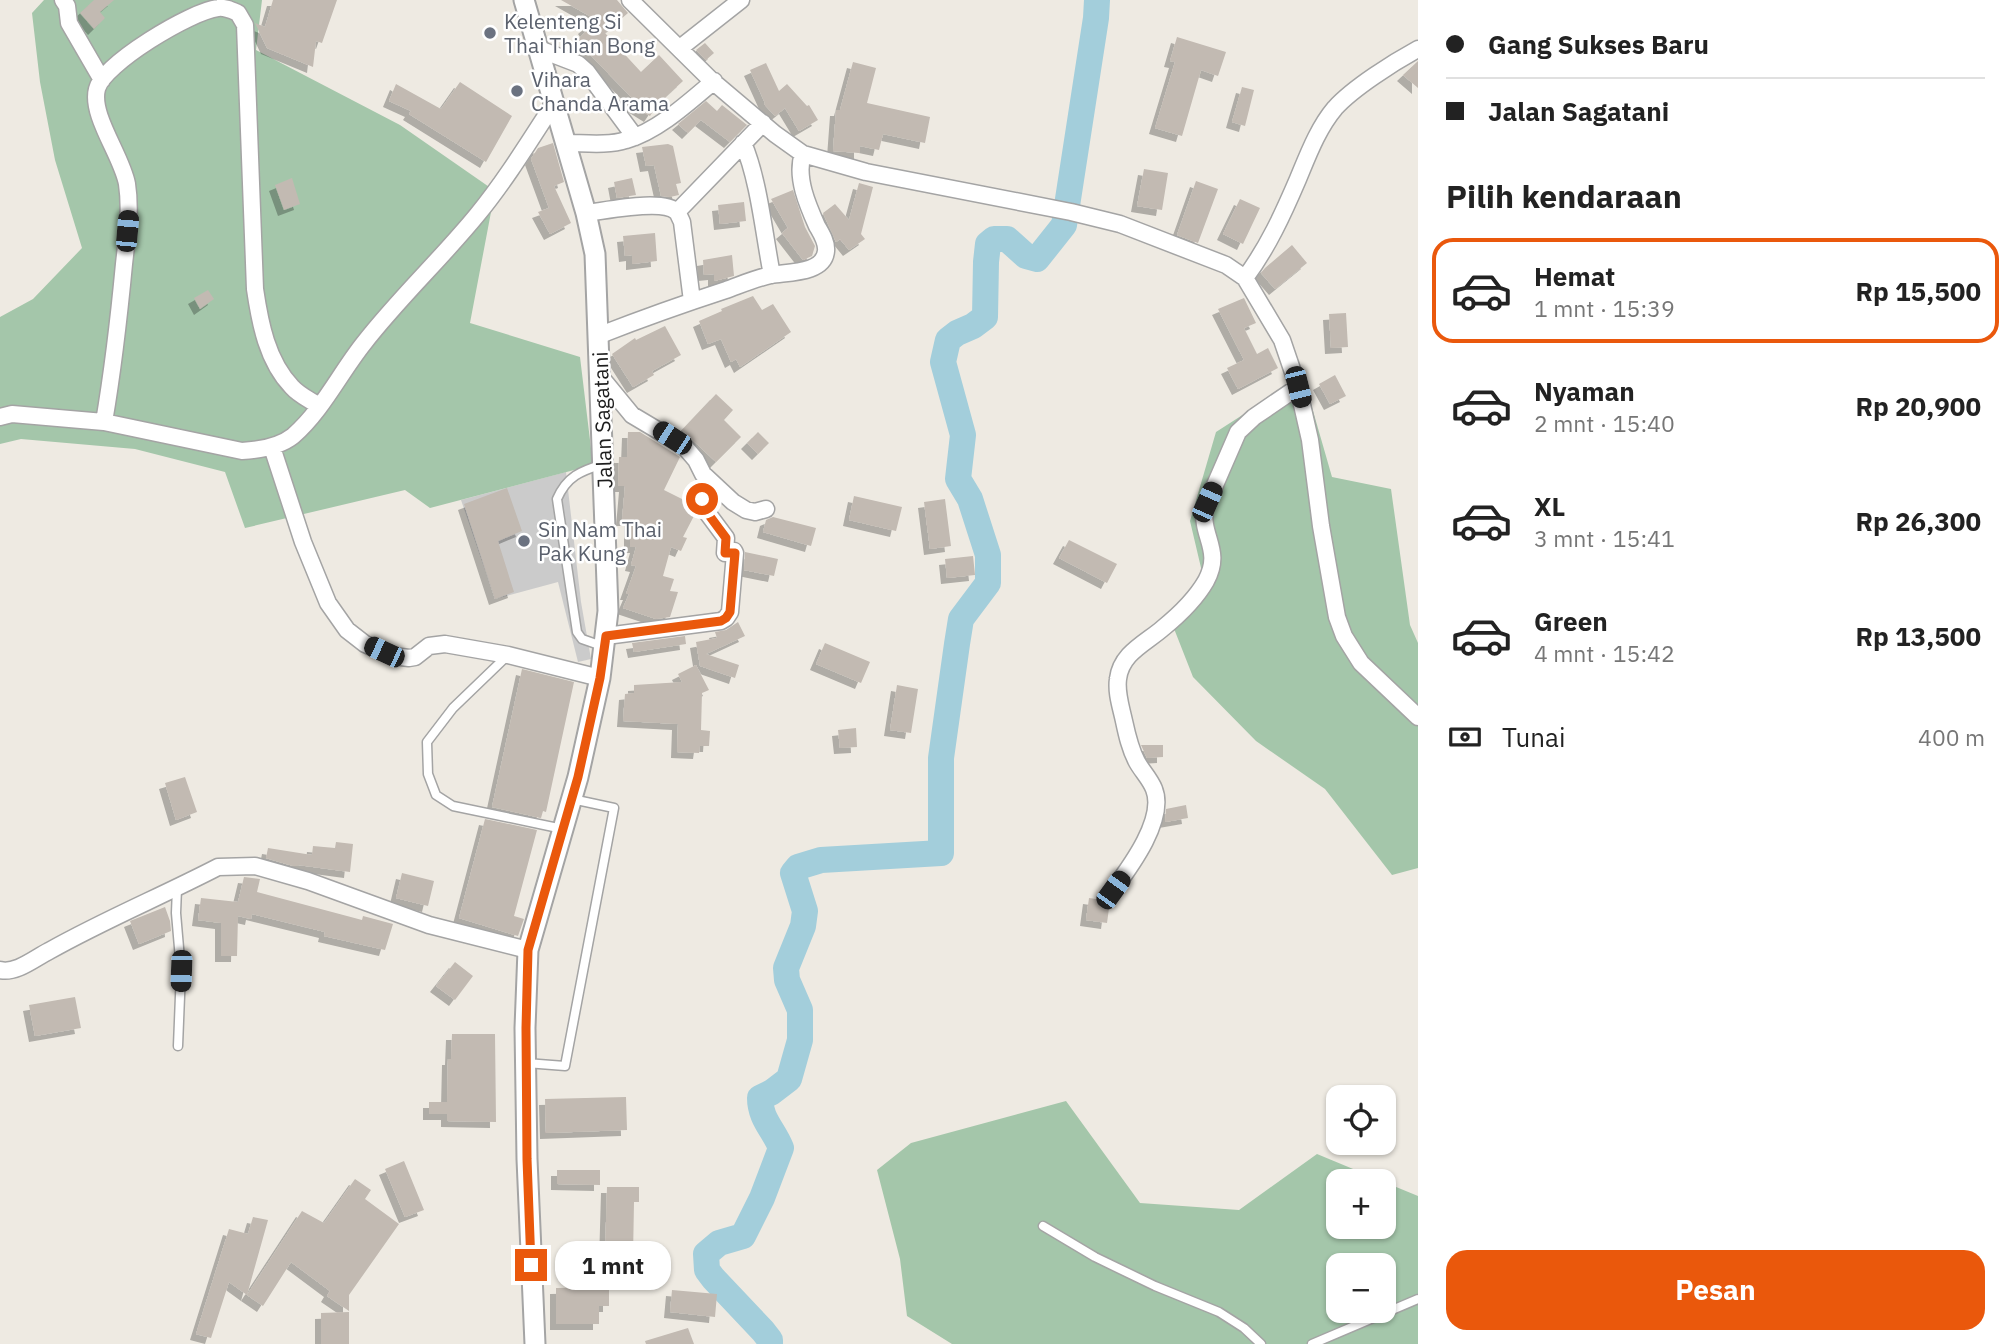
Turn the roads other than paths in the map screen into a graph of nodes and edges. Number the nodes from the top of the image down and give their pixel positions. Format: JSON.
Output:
{"nodes":[{"id":1,"x":63,"y":0,"type":"edge"},
{"id":2,"x":524,"y":0,"type":"edge"},
{"id":3,"x":630,"y":0,"type":"edge"},
{"id":4,"x":741,"y":0,"type":"edge"},
{"id":5,"x":539,"y":48,"type":"junction"},
{"id":6,"x":680,"y":48,"type":"junction"},
{"id":7,"x":1418,"y":49,"type":"edge"},
{"id":8,"x":102,"y":80,"type":"junction"},
{"id":9,"x":714,"y":82,"type":"junction"},
{"id":10,"x":553,"y":105,"type":"junction"},
{"id":11,"x":762,"y":123,"type":"junction"},
{"id":12,"x":635,"y":137,"type":"junction"},
{"id":13,"x":565,"y":143,"type":"junction"},
{"id":14,"x":743,"y":143,"type":"junction"},
{"id":15,"x":803,"y":154,"type":"junction"},
{"id":16,"x":677,"y":212,"type":"junction"},
{"id":17,"x":586,"y":213,"type":"junction"},
{"id":18,"x":772,"y":275,"type":"junction"},
{"id":19,"x":1245,"y":278,"type":"junction"},
{"id":20,"x":692,"y":301,"type":"junction"},
{"id":21,"x":600,"y":335,"type":"junction"},
{"id":22,"x":600,"y":376,"type":"junction"},
{"id":23,"x":1298,"y":387,"type":"junction"},
{"id":24,"x":319,"y":406,"type":"junction"},
{"id":25,"x":4,"y":413,"type":"edge"},
{"id":26,"x":104,"y":422,"type":"junction"},
{"id":27,"x":272,"y":446,"type":"junction"},
{"id":28,"x":603,"y":464,"type":"junction"},
{"id":29,"x":720,"y":491,"type":"junction"},
{"id":30,"x":766,"y":509,"type":"dead end"},
{"id":31,"x":605,"y":641,"type":"junction"},
{"id":32,"x":508,"y":655,"type":"junction"},
{"id":33,"x":600,"y":678,"type":"junction"},
{"id":34,"x":1418,"y":717,"type":"edge"},
{"id":35,"x":572,"y":799,"type":"junction"},
{"id":36,"x":564,"y":829,"type":"junction"},
{"id":37,"x":177,"y":888,"type":"junction"},
{"id":38,"x":1113,"y":890,"type":"dead end"},
{"id":39,"x":528,"y":950,"type":"junction"},
{"id":40,"x":0,"y":970,"type":"edge"},
{"id":41,"x":178,"y":1046,"type":"dead end"},
{"id":42,"x":526,"y":1063,"type":"junction"},
{"id":43,"x":1043,"y":1226,"type":"dead end"},
{"id":44,"x":1418,"y":1299,"type":"edge"},
{"id":45,"x":535,"y":1344,"type":"edge"},
{"id":46,"x":1261,"y":1344,"type":"edge"},
{"id":47,"x":1312,"y":1344,"type":"edge"}],
"edges":[{"from":1,"to":8,"type":"street"},
{"from":2,"to":5,"type":"street","name":"Jalan Sagatani"},
{"from":3,"to":6,"type":"street"},
{"from":4,"to":6,"type":"street"},
{"from":5,"to":10,"type":"street","name":"Jalan Sagatani"},
{"from":5,"to":12,"type":"street"},
{"from":6,"to":9,"type":"street"},
{"from":7,"to":19,"type":"street"},
{"from":8,"to":24,"type":"street"},
{"from":8,"to":26,"type":"street"},
{"from":9,"to":11,"type":"street"},
{"from":9,"to":12,"type":"street"},
{"from":10,"to":13,"type":"street","name":"Jalan Sagatani"},
{"from":10,"to":24,"type":"street"},
{"from":11,"to":14,"type":"street"},
{"from":11,"to":15,"type":"street"},
{"from":12,"to":13,"type":"street"},
{"from":13,"to":17,"type":"street","name":"Jalan Sagatani"},
{"from":14,"to":16,"type":"street"},
{"from":14,"to":18,"type":"street"},
{"from":15,"to":18,"type":"street"},
{"from":15,"to":19,"type":"street"},
{"from":16,"to":17,"type":"street"},
{"from":16,"to":20,"type":"street"},
{"from":17,"to":21,"type":"street","name":"Jalan Sagatani"},
{"from":18,"to":20,"type":"street"},
{"from":19,"to":23,"type":"street"},
{"from":20,"to":21,"type":"street"},
{"from":21,"to":22,"type":"street","name":"Jalan Sagatani"},
{"from":22,"to":28,"type":"street","name":"Jalan Sagatani"},
{"from":22,"to":29,"type":"street"},
{"from":23,"to":34,"type":"street"},
{"from":23,"to":38,"type":"street"},
{"from":24,"to":27,"type":"street"},
{"from":25,"to":26,"type":"street"},
{"from":26,"to":27,"type":"street"},
{"from":27,"to":32,"type":"street"},
{"from":28,"to":31,"type":"street","name":"Jalan Sagatani"},
{"from":28,"to":31,"type":"lane"},
{"from":29,"to":30,"type":"street"},
{"from":29,"to":31,"type":"street"},
{"from":31,"to":33,"type":"street","name":"Jalan Sagatani"},
{"from":32,"to":33,"type":"street"},
{"from":32,"to":36,"type":"lane"},
{"from":33,"to":35,"type":"street","name":"Jalan Sagatani"},
{"from":35,"to":36,"type":"street","name":"Jalan Sagatani"},
{"from":35,"to":42,"type":"lane"},
{"from":36,"to":39,"type":"street","name":"Jalan Sagatani"},
{"from":37,"to":39,"type":"street"},
{"from":37,"to":40,"type":"street"},
{"from":37,"to":41,"type":"lane"},
{"from":39,"to":42,"type":"street","name":"Jalan Sagatani"},
{"from":42,"to":45,"type":"street","name":"Jalan Sagatani"},
{"from":43,"to":46,"type":"lane"},
{"from":44,"to":47,"type":"lane"}]}
